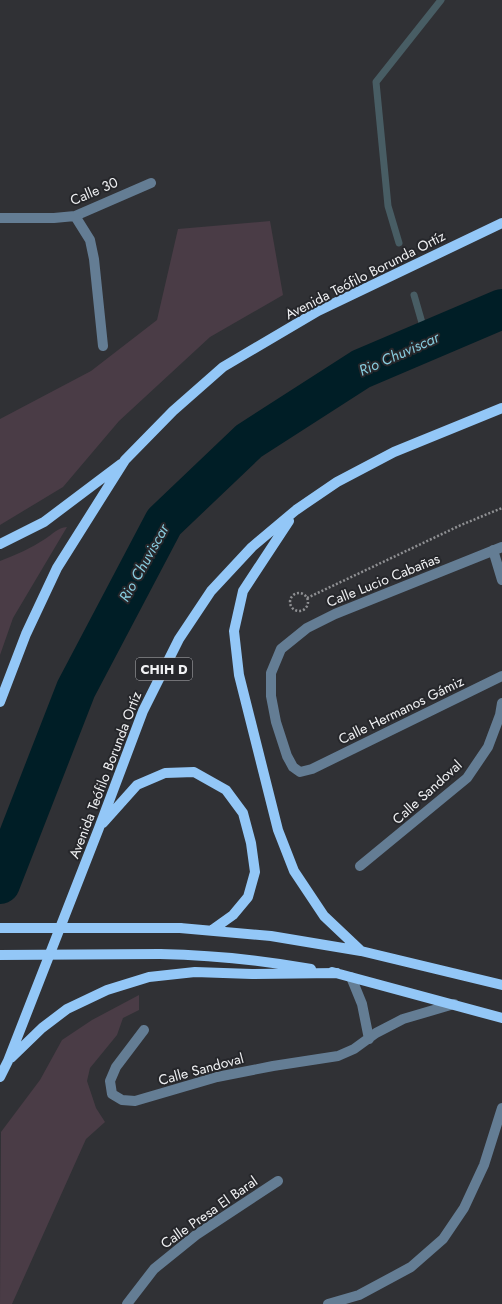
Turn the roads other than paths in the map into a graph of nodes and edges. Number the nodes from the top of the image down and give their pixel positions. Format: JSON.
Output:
{"nodes":[{"id":1,"x":151,"y":183,"type":"dead end"},
{"id":2,"x":75,"y":216,"type":"junction"},
{"id":3,"x":0,"y":218,"type":"edge"},
{"id":4,"x":502,"y":223,"type":"edge"},
{"id":5,"x":102,"y":346,"type":"dead end"},
{"id":6,"x":502,"y":408,"type":"edge"},
{"id":7,"x":125,"y":460,"type":"junction"},
{"id":8,"x":296,"y":510,"type":"junction"},
{"id":9,"x":0,"y":544,"type":"edge"},
{"id":10,"x":497,"y":548,"type":"edge"},
{"id":11,"x":502,"y":580,"type":"edge"},
{"id":12,"x":502,"y":676,"type":"edge"},
{"id":13,"x":0,"y":702,"type":"edge"},
{"id":14,"x":502,"y":703,"type":"edge"},
{"id":15,"x":312,"y":769,"type":"joint"},
{"id":16,"x":100,"y":828,"type":"junction"},
{"id":17,"x":360,"y":866,"type":"dead end"},
{"id":18,"x":0,"y":928,"type":"edge"},
{"id":19,"x":212,"y":930,"type":"junction"},
{"id":20,"x":361,"y":951,"type":"junction"},
{"id":21,"x":0,"y":955,"type":"edge"},
{"id":22,"x":337,"y":973,"type":"junction"},
{"id":23,"x":351,"y":977,"type":"junction"},
{"id":24,"x":502,"y":985,"type":"edge"},
{"id":25,"x":454,"y":1004,"type":"junction"},
{"id":26,"x":502,"y":1018,"type":"edge"},
{"id":27,"x":144,"y":1030,"type":"dead end"},
{"id":28,"x":370,"y":1039,"type":"junction"},
{"id":29,"x":8,"y":1061,"type":"junction"},
{"id":30,"x":0,"y":1077,"type":"edge"},
{"id":31,"x":502,"y":1108,"type":"edge"},
{"id":32,"x":278,"y":1181,"type":"dead end"},
{"id":33,"x":360,"y":1299,"type":"edge"},
{"id":34,"x":127,"y":1304,"type":"edge"},
{"id":35,"x":328,"y":1304,"type":"edge"}],
"edges":[{"from":1,"to":2,"type":"street","name":"Calle 30"},
{"from":2,"to":3,"type":"street","name":"Calle 30"},
{"from":2,"to":5,"type":"street"},
{"from":4,"to":7,"type":"main road","name":"Avenida Teófilo Borunda Ortíz"},
{"from":6,"to":8,"type":"main road","name":"Avenida Teófilo Borunda Ortíz","number":"CHIH D"},
{"from":7,"to":9,"type":"main road"},
{"from":7,"to":13,"type":"main road","name":"Avenida Teófilo Borunda Ortíz"},
{"from":8,"to":16,"type":"main road","name":"Avenida Teófilo Borunda Ortíz","number":"CHIH D"},
{"from":8,"to":20,"type":"main road"},
{"from":10,"to":11,"type":"street"},
{"from":10,"to":15,"type":"street","name":"Calle Lucio Cabañas"},
{"from":12,"to":15,"type":"street","name":"Calle Hermanos Gámiz"},
{"from":14,"to":17,"type":"street","name":"Calle Sandoval"},
{"from":16,"to":19,"type":"main road"},
{"from":16,"to":29,"type":"main road","name":"Avenida Teófilo Borunda Ortíz","number":"CHIH D"},
{"from":18,"to":19,"type":"main road","bridge":true},
{"from":19,"to":20,"type":"main road"},
{"from":20,"to":24,"type":"main road"},
{"from":21,"to":22,"type":"main road","bridge":true},
{"from":22,"to":23,"type":"main road"},
{"from":22,"to":29,"type":"main road"},
{"from":23,"to":25,"type":"main road"},
{"from":23,"to":28,"type":"street"},
{"from":25,"to":26,"type":"main road"},
{"from":25,"to":28,"type":"street"},
{"from":27,"to":28,"type":"street","name":"Calle Sandoval"},
{"from":29,"to":30,"type":"main road","name":"Avenida Teófilo Borunda Ortíz","number":"CHIH D"},
{"from":31,"to":33,"type":"street"},
{"from":32,"to":34,"type":"street","name":"Calle Presa El Baral"},
{"from":33,"to":35,"type":"street"}]}
